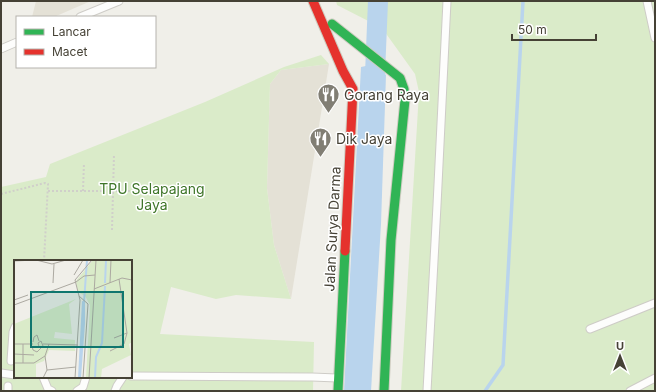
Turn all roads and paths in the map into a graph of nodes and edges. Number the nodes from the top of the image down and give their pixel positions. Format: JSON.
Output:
{"nodes":[{"id":1,"x":119,"y":1,"type":"edge"},
{"id":2,"x":313,"y":1,"type":"edge"},
{"id":3,"x":322,"y":1,"type":"edge"},
{"id":4,"x":447,"y":1,"type":"edge"},
{"id":5,"x":647,"y":1,"type":"edge"},
{"id":6,"x":82,"y":16,"type":"edge"},
{"id":7,"x":332,"y":24,"type":"junction"},
{"id":8,"x":655,"y":38,"type":"edge"},
{"id":9,"x":16,"y":42,"type":"edge"},
{"id":10,"x":1,"y":49,"type":"edge"},
{"id":11,"x":343,"y":71,"type":"junction"},
{"id":12,"x":342,"y":84,"type":"dead end"},
{"id":13,"x":114,"y":155,"type":"dead end"},
{"id":14,"x":84,"y":163,"type":"dead end"},
{"id":15,"x":48,"y":191,"type":"junction"},
{"id":16,"x":84,"y":191,"type":"junction"},
{"id":17,"x":113,"y":191,"type":"junction"},
{"id":18,"x":140,"y":191,"type":"dead end"},
{"id":19,"x":1,"y":194,"type":"edge"},
{"id":20,"x":112,"y":230,"type":"dead end"},
{"id":21,"x":44,"y":260,"type":"edge"},
{"id":22,"x":655,"y":303,"type":"edge"},
{"id":23,"x":590,"y":329,"type":"dead end"},
{"id":24,"x":14,"y":330,"type":"edge"},
{"id":25,"x":11,"y":361,"type":"dead end"},
{"id":26,"x":1,"y":373,"type":"edge"},
{"id":27,"x":14,"y":374,"type":"edge"},
{"id":28,"x":132,"y":376,"type":"edge"},
{"id":29,"x":43,"y":378,"type":"edge"},
{"id":30,"x":86,"y":378,"type":"edge"},
{"id":31,"x":122,"y":378,"type":"edge"},
{"id":32,"x":338,"y":378,"type":"junction"},
{"id":33,"x":655,"y":378,"type":"edge"},
{"id":34,"x":52,"y":391,"type":"edge"},
{"id":35,"x":78,"y":391,"type":"edge"},
{"id":36,"x":115,"y":391,"type":"edge"},
{"id":37,"x":338,"y":391,"type":"edge"},
{"id":38,"x":384,"y":391,"type":"edge"},
{"id":39,"x":427,"y":391,"type":"edge"},
{"id":40,"x":630,"y":391,"type":"edge"}],
"edges":[{"from":1,"to":6,"type":"lane"},
{"from":2,"to":11,"type":"main road","name":"Jalan Surya Darma"},
{"from":3,"to":7,"type":"main road"},
{"from":4,"to":39,"type":"lane"},
{"from":5,"to":8,"type":"lane"},
{"from":7,"to":11,"type":"main road"},
{"from":7,"to":38,"type":"main road"},
{"from":9,"to":10,"type":"lane"},
{"from":11,"to":12,"type":"main road","name":"Jalan Surya Darma"},
{"from":11,"to":32,"type":"main road","name":"Jalan Surya Darma"},
{"from":13,"to":17,"type":"path"},
{"from":14,"to":16,"type":"path"},
{"from":15,"to":16,"type":"path"},
{"from":15,"to":19,"type":"path"},
{"from":15,"to":21,"type":"path"},
{"from":16,"to":17,"type":"path"},
{"from":17,"to":18,"type":"path"},
{"from":17,"to":20,"type":"path"},
{"from":22,"to":23,"type":"lane"},
{"from":24,"to":25,"type":"lane"},
{"from":26,"to":27,"type":"lane"},
{"from":28,"to":32,"type":"lane"},
{"from":29,"to":34,"type":"lane"},
{"from":30,"to":35,"type":"lane"},
{"from":31,"to":36,"type":"lane"},
{"from":32,"to":37,"type":"main road","name":"Jalan Surya Darma"},
{"from":33,"to":40,"type":"lane"}]}
